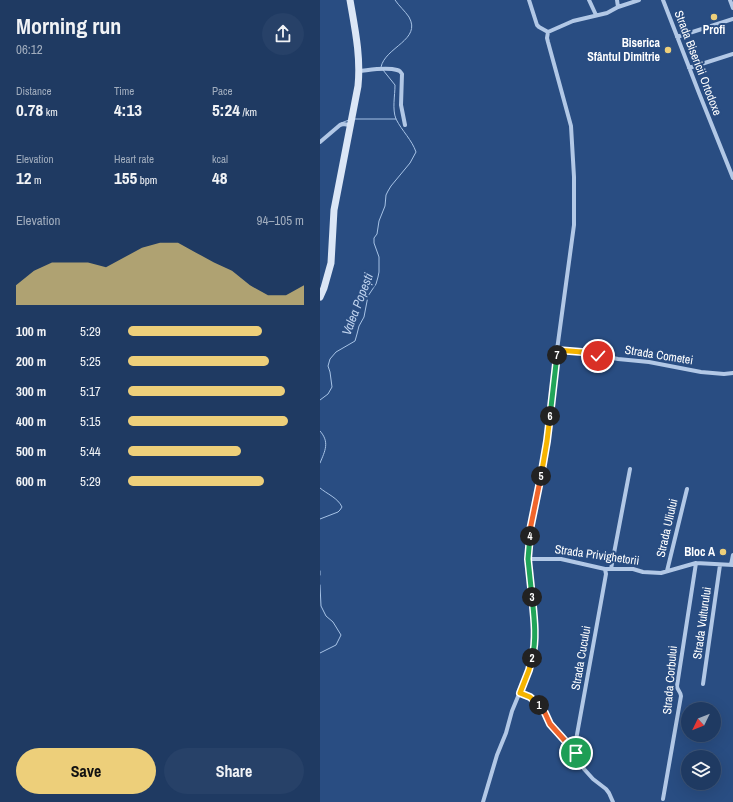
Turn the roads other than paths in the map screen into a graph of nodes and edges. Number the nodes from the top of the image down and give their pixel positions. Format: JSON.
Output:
{"nodes":[{"id":1,"x":350,"y":0,"type":"edge"},
{"id":2,"x":529,"y":0,"type":"edge"},
{"id":3,"x":589,"y":0,"type":"edge"},
{"id":4,"x":616,"y":0,"type":"edge"},
{"id":5,"x":639,"y":0,"type":"edge"},
{"id":6,"x":663,"y":0,"type":"edge"},
{"id":7,"x":730,"y":0,"type":"edge"},
{"id":8,"x":618,"y":6,"type":"junction"},
{"id":9,"x":733,"y":8,"type":"edge"},
{"id":10,"x":596,"y":15,"type":"junction"},
{"id":11,"x":733,"y":19,"type":"edge"},
{"id":12,"x":548,"y":32,"type":"junction"},
{"id":13,"x":677,"y":37,"type":"junction"},
{"id":14,"x":733,"y":54,"type":"edge"},
{"id":15,"x":689,"y":68,"type":"junction"},
{"id":16,"x":359,"y":71,"type":"junction"},
{"id":17,"x":350,"y":124,"type":"junction"},
{"id":18,"x":405,"y":125,"type":"dead end"},
{"id":19,"x":320,"y":142,"type":"edge"},
{"id":20,"x":733,"y":178,"type":"edge"},
{"id":21,"x":320,"y":297,"type":"edge"},
{"id":22,"x":557,"y":350,"type":"junction"},
{"id":23,"x":733,"y":373,"type":"edge"},
{"id":24,"x":630,"y":469,"type":"dead end"},
{"id":25,"x":687,"y":489,"type":"dead end"},
{"id":26,"x":733,"y":555,"type":"edge"},
{"id":27,"x":528,"y":559,"type":"junction"},
{"id":28,"x":696,"y":563,"type":"junction"},
{"id":29,"x":720,"y":565,"type":"junction"},
{"id":30,"x":732,"y":565,"type":"edge"},
{"id":31,"x":605,"y":569,"type":"junction"},
{"id":32,"x":611,"y":569,"type":"junction"},
{"id":33,"x":667,"y":572,"type":"junction"},
{"id":34,"x":703,"y":684,"type":"dead end"},
{"id":35,"x":520,"y":693,"type":"junction"},
{"id":36,"x":574,"y":751,"type":"junction"},
{"id":37,"x":663,"y":799,"type":"dead end"},
{"id":38,"x":483,"y":802,"type":"edge"},
{"id":39,"x":613,"y":802,"type":"edge"}],
"edges":[{"from":1,"to":16,"type":"main road"},
{"from":2,"to":12,"type":"street"},
{"from":3,"to":10,"type":"street"},
{"from":4,"to":8,"type":"street"},
{"from":5,"to":8,"type":"street"},
{"from":6,"to":13,"type":"street","name":"Strada Bisericii Ortodoxe"},
{"from":7,"to":9,"type":"street"},
{"from":8,"to":10,"type":"street"},
{"from":10,"to":12,"type":"street"},
{"from":11,"to":13,"type":"street"},
{"from":12,"to":22,"type":"street"},
{"from":13,"to":15,"type":"street","name":"Strada Bisericii Ortodoxe"},
{"from":14,"to":15,"type":"street"},
{"from":15,"to":20,"type":"street","name":"Strada Bisericii Ortodoxe"},
{"from":16,"to":17,"type":"main road"},
{"from":16,"to":18,"type":"street"},
{"from":17,"to":19,"type":"street"},
{"from":17,"to":21,"type":"main road"},
{"from":22,"to":23,"type":"street","name":"Strada Cometei"},
{"from":22,"to":27,"type":"street"},
{"from":24,"to":32,"type":"street"},
{"from":25,"to":33,"type":"street","name":"Strada Uliului"},
{"from":26,"to":30,"type":"street"},
{"from":27,"to":31,"type":"street","name":"Strada Privighetorii"},
{"from":27,"to":35,"type":"street"},
{"from":28,"to":29,"type":"street","name":"Strada Privighetorii"},
{"from":28,"to":33,"type":"street","name":"Strada Privighetorii"},
{"from":28,"to":37,"type":"street","name":"Strada Corbului"},
{"from":29,"to":30,"type":"street","name":"Strada Privighetorii"},
{"from":29,"to":34,"type":"street","name":"Strada Vulturului"},
{"from":31,"to":32,"type":"street","name":"Strada Privighetorii"},
{"from":31,"to":36,"type":"street","name":"Strada Cucului"},
{"from":32,"to":33,"type":"street","name":"Strada Privighetorii"},
{"from":35,"to":36,"type":"street"},
{"from":35,"to":38,"type":"street"},
{"from":36,"to":39,"type":"street"}]}
